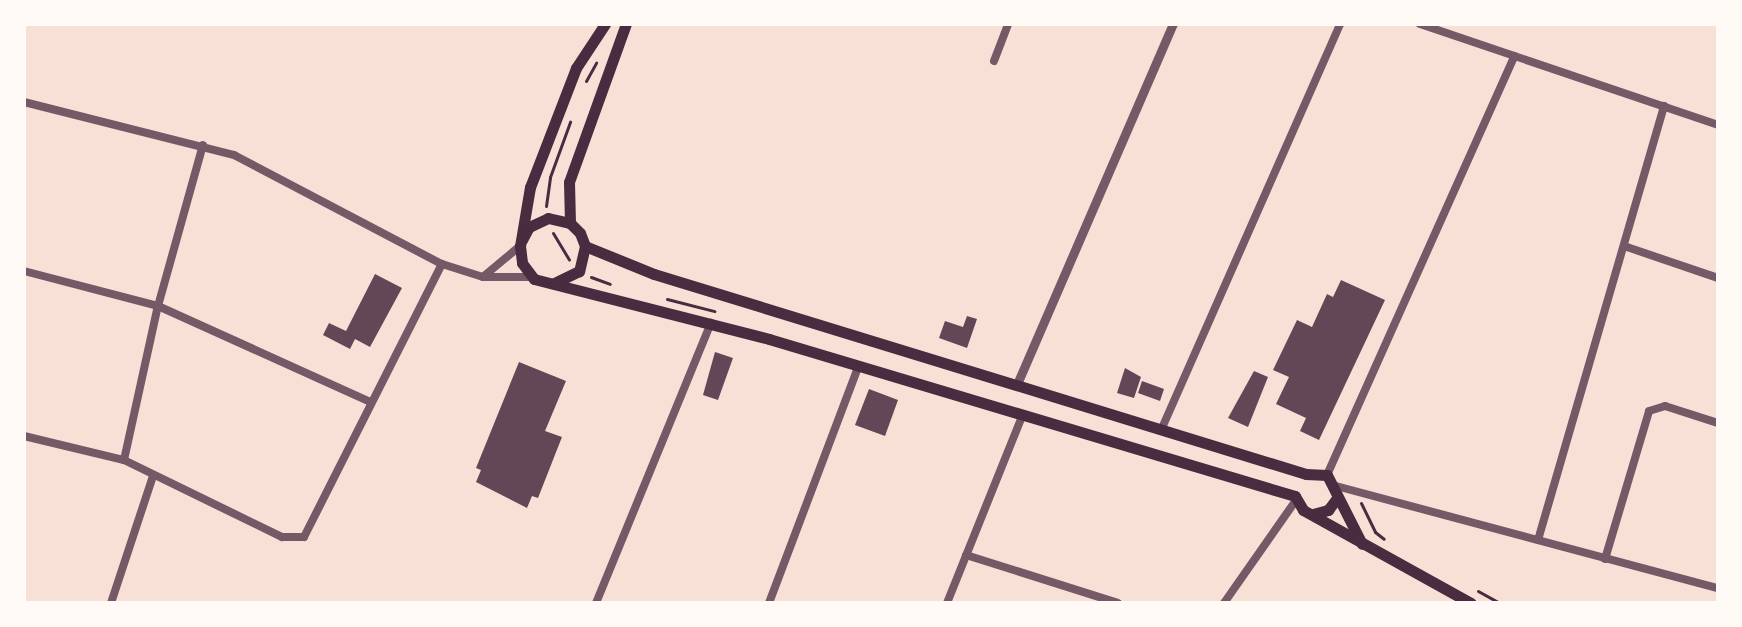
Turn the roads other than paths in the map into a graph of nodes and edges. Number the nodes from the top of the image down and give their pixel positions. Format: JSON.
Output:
{"nodes":[{"id":1,"x":605,"y":24,"type":"edge"},
{"id":2,"x":626,"y":24,"type":"edge"},
{"id":3,"x":1008,"y":24,"type":"edge"},
{"id":4,"x":1173,"y":24,"type":"edge"},
{"id":5,"x":1340,"y":24,"type":"edge"},
{"id":6,"x":1420,"y":24,"type":"edge"},
{"id":7,"x":1514,"y":56,"type":"junction"},
{"id":8,"x":994,"y":61,"type":"dead end"},
{"id":9,"x":24,"y":102,"type":"edge"},
{"id":10,"x":1664,"y":106,"type":"junction"},
{"id":11,"x":1718,"y":125,"type":"edge"},
{"id":12,"x":203,"y":145,"type":"junction"},
{"id":13,"x":570,"y":223,"type":"junction"},
{"id":14,"x":520,"y":246,"type":"junction"},
{"id":15,"x":585,"y":246,"type":"junction"},
{"id":16,"x":1624,"y":246,"type":"junction"},
{"id":17,"x":442,"y":264,"type":"junction"},
{"id":18,"x":24,"y":271,"type":"edge"},
{"id":19,"x":483,"y":277,"type":"junction"},
{"id":20,"x":532,"y":277,"type":"junction"},
{"id":21,"x":1718,"y":278,"type":"edge"},
{"id":22,"x":546,"y":283,"type":"junction"},
{"id":23,"x":158,"y":306,"type":"junction"},
{"id":24,"x":711,"y":323,"type":"junction"},
{"id":25,"x":858,"y":367,"type":"junction"},
{"id":26,"x":1017,"y":384,"type":"junction"},
{"id":27,"x":371,"y":402,"type":"junction"},
{"id":28,"x":1022,"y":416,"type":"junction"},
{"id":29,"x":1718,"y":423,"type":"edge"},
{"id":30,"x":1162,"y":428,"type":"junction"},
{"id":31,"x":24,"y":436,"type":"edge"},
{"id":32,"x":124,"y":460,"type":"junction"},
{"id":33,"x":1306,"y":474,"type":"junction"},
{"id":34,"x":1327,"y":475,"type":"junction"},
{"id":35,"x":153,"y":476,"type":"junction"},
{"id":36,"x":1336,"y":492,"type":"junction"},
{"id":37,"x":1295,"y":498,"type":"junction"},
{"id":38,"x":1313,"y":514,"type":"junction"},
{"id":39,"x":1538,"y":540,"type":"junction"},
{"id":40,"x":1362,"y":544,"type":"junction"},
{"id":41,"x":966,"y":555,"type":"junction"},
{"id":42,"x":1605,"y":559,"type":"junction"},
{"id":43,"x":1718,"y":588,"type":"edge"},
{"id":44,"x":111,"y":603,"type":"edge"},
{"id":45,"x":596,"y":603,"type":"edge"},
{"id":46,"x":769,"y":603,"type":"edge"},
{"id":47,"x":947,"y":603,"type":"edge"},
{"id":48,"x":1118,"y":603,"type":"edge"},
{"id":49,"x":1224,"y":603,"type":"edge"},
{"id":50,"x":1471,"y":603,"type":"edge"}],
"edges":[{"from":1,"to":14,"type":"main road"},
{"from":2,"to":13,"type":"main road"},
{"from":3,"to":8,"type":"street"},
{"from":4,"to":26,"type":"street"},
{"from":5,"to":30,"type":"street"},
{"from":6,"to":7,"type":"street"},
{"from":7,"to":10,"type":"street"},
{"from":7,"to":34,"type":"street"},
{"from":9,"to":12,"type":"street"},
{"from":10,"to":11,"type":"street"},
{"from":10,"to":16,"type":"street"},
{"from":12,"to":17,"type":"street"},
{"from":12,"to":23,"type":"street"},
{"from":13,"to":14,"type":"main road"},
{"from":13,"to":15,"type":"main road"},
{"from":14,"to":19,"type":"street"},
{"from":14,"to":20,"type":"main road"},
{"from":15,"to":22,"type":"main road"},
{"from":15,"to":26,"type":"main road"},
{"from":16,"to":21,"type":"street"},
{"from":16,"to":39,"type":"street"},
{"from":17,"to":19,"type":"street"},
{"from":17,"to":27,"type":"street"},
{"from":18,"to":23,"type":"street"},
{"from":19,"to":20,"type":"street"},
{"from":20,"to":22,"type":"main road"},
{"from":22,"to":24,"type":"main road"},
{"from":23,"to":27,"type":"street"},
{"from":23,"to":32,"type":"street"},
{"from":24,"to":25,"type":"main road"},
{"from":24,"to":45,"type":"street"},
{"from":25,"to":28,"type":"main road"},
{"from":25,"to":46,"type":"street"},
{"from":26,"to":30,"type":"main road"},
{"from":27,"to":35,"type":"street"},
{"from":28,"to":37,"type":"main road"},
{"from":28,"to":41,"type":"street"},
{"from":29,"to":42,"type":"street"},
{"from":30,"to":33,"type":"main road"},
{"from":31,"to":32,"type":"street"},
{"from":32,"to":35,"type":"street"},
{"from":33,"to":34,"type":"main road"},
{"from":33,"to":37,"type":"main road"},
{"from":34,"to":36,"type":"main road"},
{"from":35,"to":44,"type":"street"},
{"from":36,"to":38,"type":"main road"},
{"from":36,"to":39,"type":"street"},
{"from":36,"to":40,"type":"main road"},
{"from":37,"to":38,"type":"main road"},
{"from":37,"to":49,"type":"street"},
{"from":38,"to":40,"type":"main road"},
{"from":39,"to":42,"type":"street"},
{"from":40,"to":50,"type":"main road"},
{"from":41,"to":47,"type":"street"},
{"from":41,"to":48,"type":"street"},
{"from":42,"to":43,"type":"street"}]}
